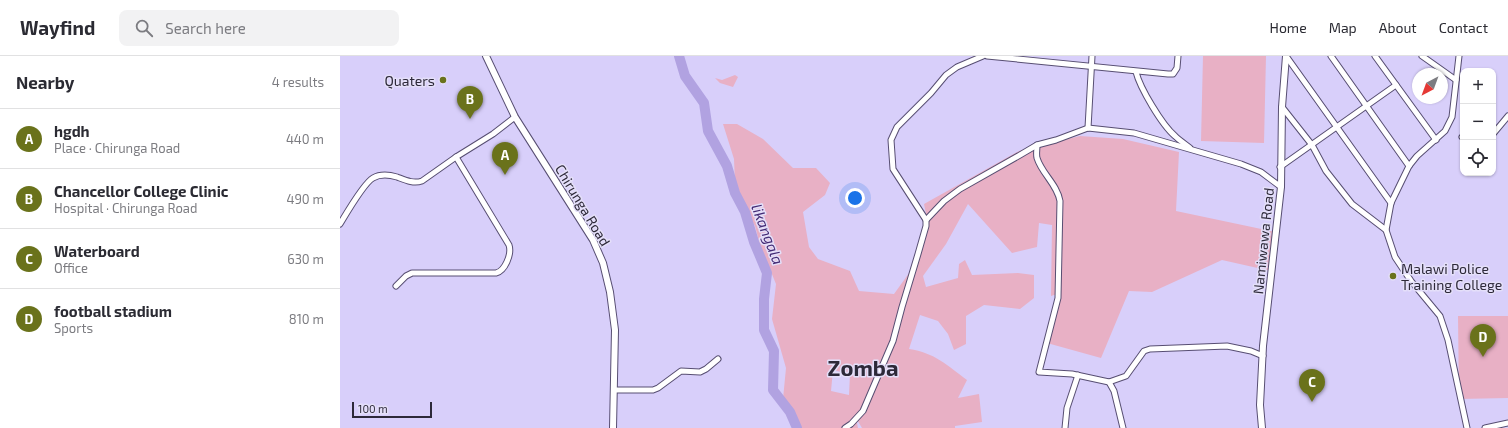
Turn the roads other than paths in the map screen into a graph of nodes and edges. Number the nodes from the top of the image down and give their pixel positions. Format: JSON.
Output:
{"nodes":[{"id":1,"x":486,"y":56,"type":"edge"},
{"id":2,"x":983,"y":56,"type":"edge"},
{"id":3,"x":987,"y":56,"type":"edge"},
{"id":4,"x":1092,"y":56,"type":"edge"},
{"id":5,"x":1178,"y":56,"type":"edge"},
{"id":6,"x":1286,"y":56,"type":"edge"},
{"id":7,"x":1331,"y":56,"type":"edge"},
{"id":8,"x":1375,"y":56,"type":"edge"},
{"id":9,"x":1422,"y":56,"type":"edge"},
{"id":10,"x":1459,"y":56,"type":"edge"},
{"id":11,"x":1092,"y":67,"type":"junction"},
{"id":12,"x":1136,"y":72,"type":"junction"},
{"id":13,"x":1456,"y":80,"type":"junction"},
{"id":14,"x":1396,"y":85,"type":"junction"},
{"id":15,"x":1367,"y":106,"type":"junction"},
{"id":16,"x":1282,"y":107,"type":"junction"},
{"id":17,"x":1508,"y":116,"type":"edge"},
{"id":18,"x":515,"y":117,"type":"junction"},
{"id":19,"x":1337,"y":127,"type":"junction"},
{"id":20,"x":1088,"y":128,"type":"junction"},
{"id":21,"x":1496,"y":130,"type":"edge"},
{"id":22,"x":1436,"y":140,"type":"junction"},
{"id":23,"x":1037,"y":145,"type":"junction"},
{"id":24,"x":1312,"y":145,"type":"junction"},
{"id":25,"x":1194,"y":151,"type":"junction"},
{"id":26,"x":456,"y":157,"type":"junction"},
{"id":27,"x":1409,"y":166,"type":"junction"},
{"id":28,"x":1280,"y":168,"type":"junction"},
{"id":29,"x":1281,"y":187,"type":"junction"},
{"id":30,"x":1391,"y":203,"type":"junction"},
{"id":31,"x":926,"y":220,"type":"junction"},
{"id":32,"x":340,"y":224,"type":"edge"},
{"id":33,"x":1386,"y":230,"type":"junction"},
{"id":34,"x":396,"y":286,"type":"dead end"},
{"id":35,"x":1263,"y":356,"type":"junction"},
{"id":36,"x":718,"y":359,"type":"dead end"},
{"id":37,"x":1078,"y":376,"type":"junction"},
{"id":38,"x":1109,"y":382,"type":"junction"},
{"id":39,"x":614,"y":390,"type":"junction"},
{"id":40,"x":1508,"y":423,"type":"edge"},
{"id":41,"x":613,"y":428,"type":"edge"},
{"id":42,"x":845,"y":428,"type":"edge"},
{"id":43,"x":1065,"y":428,"type":"edge"},
{"id":44,"x":1124,"y":428,"type":"edge"},
{"id":45,"x":1262,"y":428,"type":"edge"},
{"id":46,"x":1467,"y":428,"type":"edge"},
{"id":47,"x":1486,"y":428,"type":"edge"}],
"edges":[{"from":1,"to":18,"type":"street","name":"Chirunga Road"},
{"from":2,"to":31,"type":"street"},
{"from":3,"to":11,"type":"street"},
{"from":4,"to":11,"type":"street"},
{"from":5,"to":12,"type":"street"},
{"from":6,"to":16,"type":"street","name":"Namiwawa Road"},
{"from":6,"to":19,"type":"street"},
{"from":7,"to":15,"type":"street"},
{"from":8,"to":14,"type":"street"},
{"from":9,"to":13,"type":"street"},
{"from":10,"to":13,"type":"street"},
{"from":11,"to":12,"type":"street"},
{"from":11,"to":20,"type":"street"},
{"from":12,"to":25,"type":"street"},
{"from":13,"to":22,"type":"street"},
{"from":14,"to":15,"type":"street"},
{"from":14,"to":22,"type":"street"},
{"from":15,"to":19,"type":"street"},
{"from":15,"to":27,"type":"street"},
{"from":16,"to":24,"type":"street"},
{"from":16,"to":28,"type":"street","name":"Namiwawa Road"},
{"from":17,"to":21,"type":"street"},
{"from":18,"to":26,"type":"street"},
{"from":18,"to":39,"type":"street","name":"Chirunga Road"},
{"from":19,"to":24,"type":"street"},
{"from":19,"to":30,"type":"street"},
{"from":20,"to":23,"type":"street"},
{"from":20,"to":25,"type":"street"},
{"from":22,"to":27,"type":"street"},
{"from":23,"to":31,"type":"street"},
{"from":23,"to":37,"type":"street"},
{"from":24,"to":28,"type":"street"},
{"from":24,"to":33,"type":"street"},
{"from":25,"to":29,"type":"street"},
{"from":26,"to":32,"type":"street"},
{"from":26,"to":34,"type":"street"},
{"from":27,"to":30,"type":"street"},
{"from":28,"to":29,"type":"street","name":"Namiwawa Road"},
{"from":29,"to":35,"type":"street","name":"Namiwawa Road"},
{"from":30,"to":33,"type":"street"},
{"from":31,"to":42,"type":"street"},
{"from":33,"to":46,"type":"street"},
{"from":35,"to":38,"type":"street"},
{"from":35,"to":45,"type":"street","name":"Namiwawa Road"},
{"from":36,"to":39,"type":"street"},
{"from":37,"to":38,"type":"street"},
{"from":37,"to":43,"type":"street"},
{"from":38,"to":44,"type":"street"},
{"from":39,"to":41,"type":"street","name":"Chirunga Road"},
{"from":40,"to":47,"type":"street"}]}
